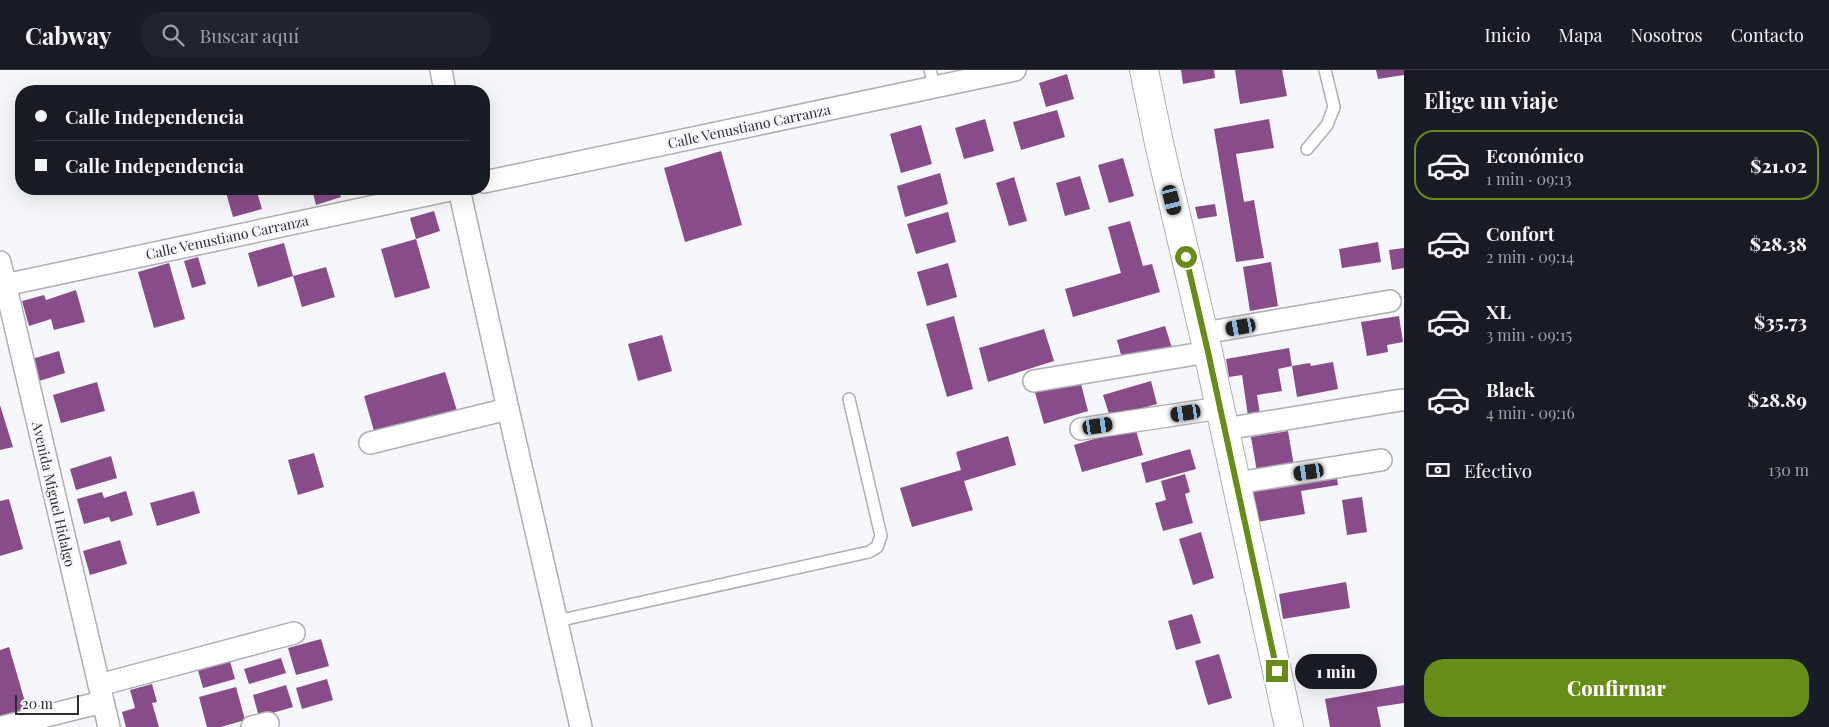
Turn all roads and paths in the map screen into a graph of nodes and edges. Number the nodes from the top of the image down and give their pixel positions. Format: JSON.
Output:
{"nodes":[{"id":1,"x":440,"y":70,"type":"edge"},
{"id":2,"x":1015,"y":70,"type":"edge"},
{"id":3,"x":1144,"y":70,"type":"edge"},
{"id":4,"x":1325,"y":70,"type":"edge"},
{"id":5,"x":932,"y":78,"type":"edge"},
{"id":6,"x":444,"y":85,"type":"edge"},
{"id":7,"x":1307,"y":149,"type":"dead end"},
{"id":8,"x":490,"y":181,"type":"edge"},
{"id":9,"x":427,"y":195,"type":"edge"},
{"id":10,"x":460,"y":195,"type":"edge"},
{"id":11,"x":0,"y":262,"type":"edge"},
{"id":12,"x":3,"y":286,"type":"edge"},
{"id":13,"x":1390,"y":301,"type":"dead end"},
{"id":14,"x":1206,"y":342,"type":"junction"},
{"id":15,"x":1034,"y":381,"type":"dead end"},
{"id":16,"x":849,"y":399,"type":"dead end"},
{"id":17,"x":1401,"y":400,"type":"dead end"},
{"id":18,"x":508,"y":409,"type":"junction"},
{"id":19,"x":1223,"y":418,"type":"junction"},
{"id":20,"x":1081,"y":429,"type":"dead end"},
{"id":21,"x":370,"y":443,"type":"dead end"},
{"id":22,"x":1381,"y":460,"type":"dead end"},
{"id":23,"x":1237,"y":484,"type":"junction"},
{"id":24,"x":557,"y":622,"type":"junction"},
{"id":25,"x":294,"y":633,"type":"dead end"},
{"id":26,"x":101,"y":694,"type":"junction"},
{"id":27,"x":2,"y":727,"type":"edge"},
{"id":28,"x":109,"y":727,"type":"edge"},
{"id":29,"x":582,"y":727,"type":"edge"},
{"id":30,"x":1289,"y":727,"type":"edge"}],
"edges":[{"from":1,"to":6,"type":"street"},
{"from":2,"to":5,"type":"street","name":"Calle Venustiano Carranza"},
{"from":3,"to":14,"type":"street"},
{"from":4,"to":7,"type":"lane"},
{"from":5,"to":8,"type":"street","name":"Calle Venustiano Carranza"},
{"from":9,"to":12,"type":"street","name":"Calle Venustiano Carranza"},
{"from":10,"to":18,"type":"street"},
{"from":11,"to":12,"type":"street","name":"Avenida Miguel Hidalgo"},
{"from":12,"to":26,"type":"street","name":"Avenida Miguel Hidalgo"},
{"from":13,"to":14,"type":"street"},
{"from":14,"to":15,"type":"street"},
{"from":14,"to":19,"type":"street"},
{"from":16,"to":24,"type":"lane"},
{"from":17,"to":19,"type":"street"},
{"from":18,"to":21,"type":"street"},
{"from":18,"to":24,"type":"street"},
{"from":19,"to":20,"type":"street"},
{"from":19,"to":23,"type":"street"},
{"from":22,"to":23,"type":"street"},
{"from":23,"to":30,"type":"street"},
{"from":24,"to":29,"type":"street"},
{"from":25,"to":26,"type":"street"},
{"from":26,"to":27,"type":"street"},
{"from":26,"to":28,"type":"street","name":"Avenida Miguel Hidalgo"}]}
